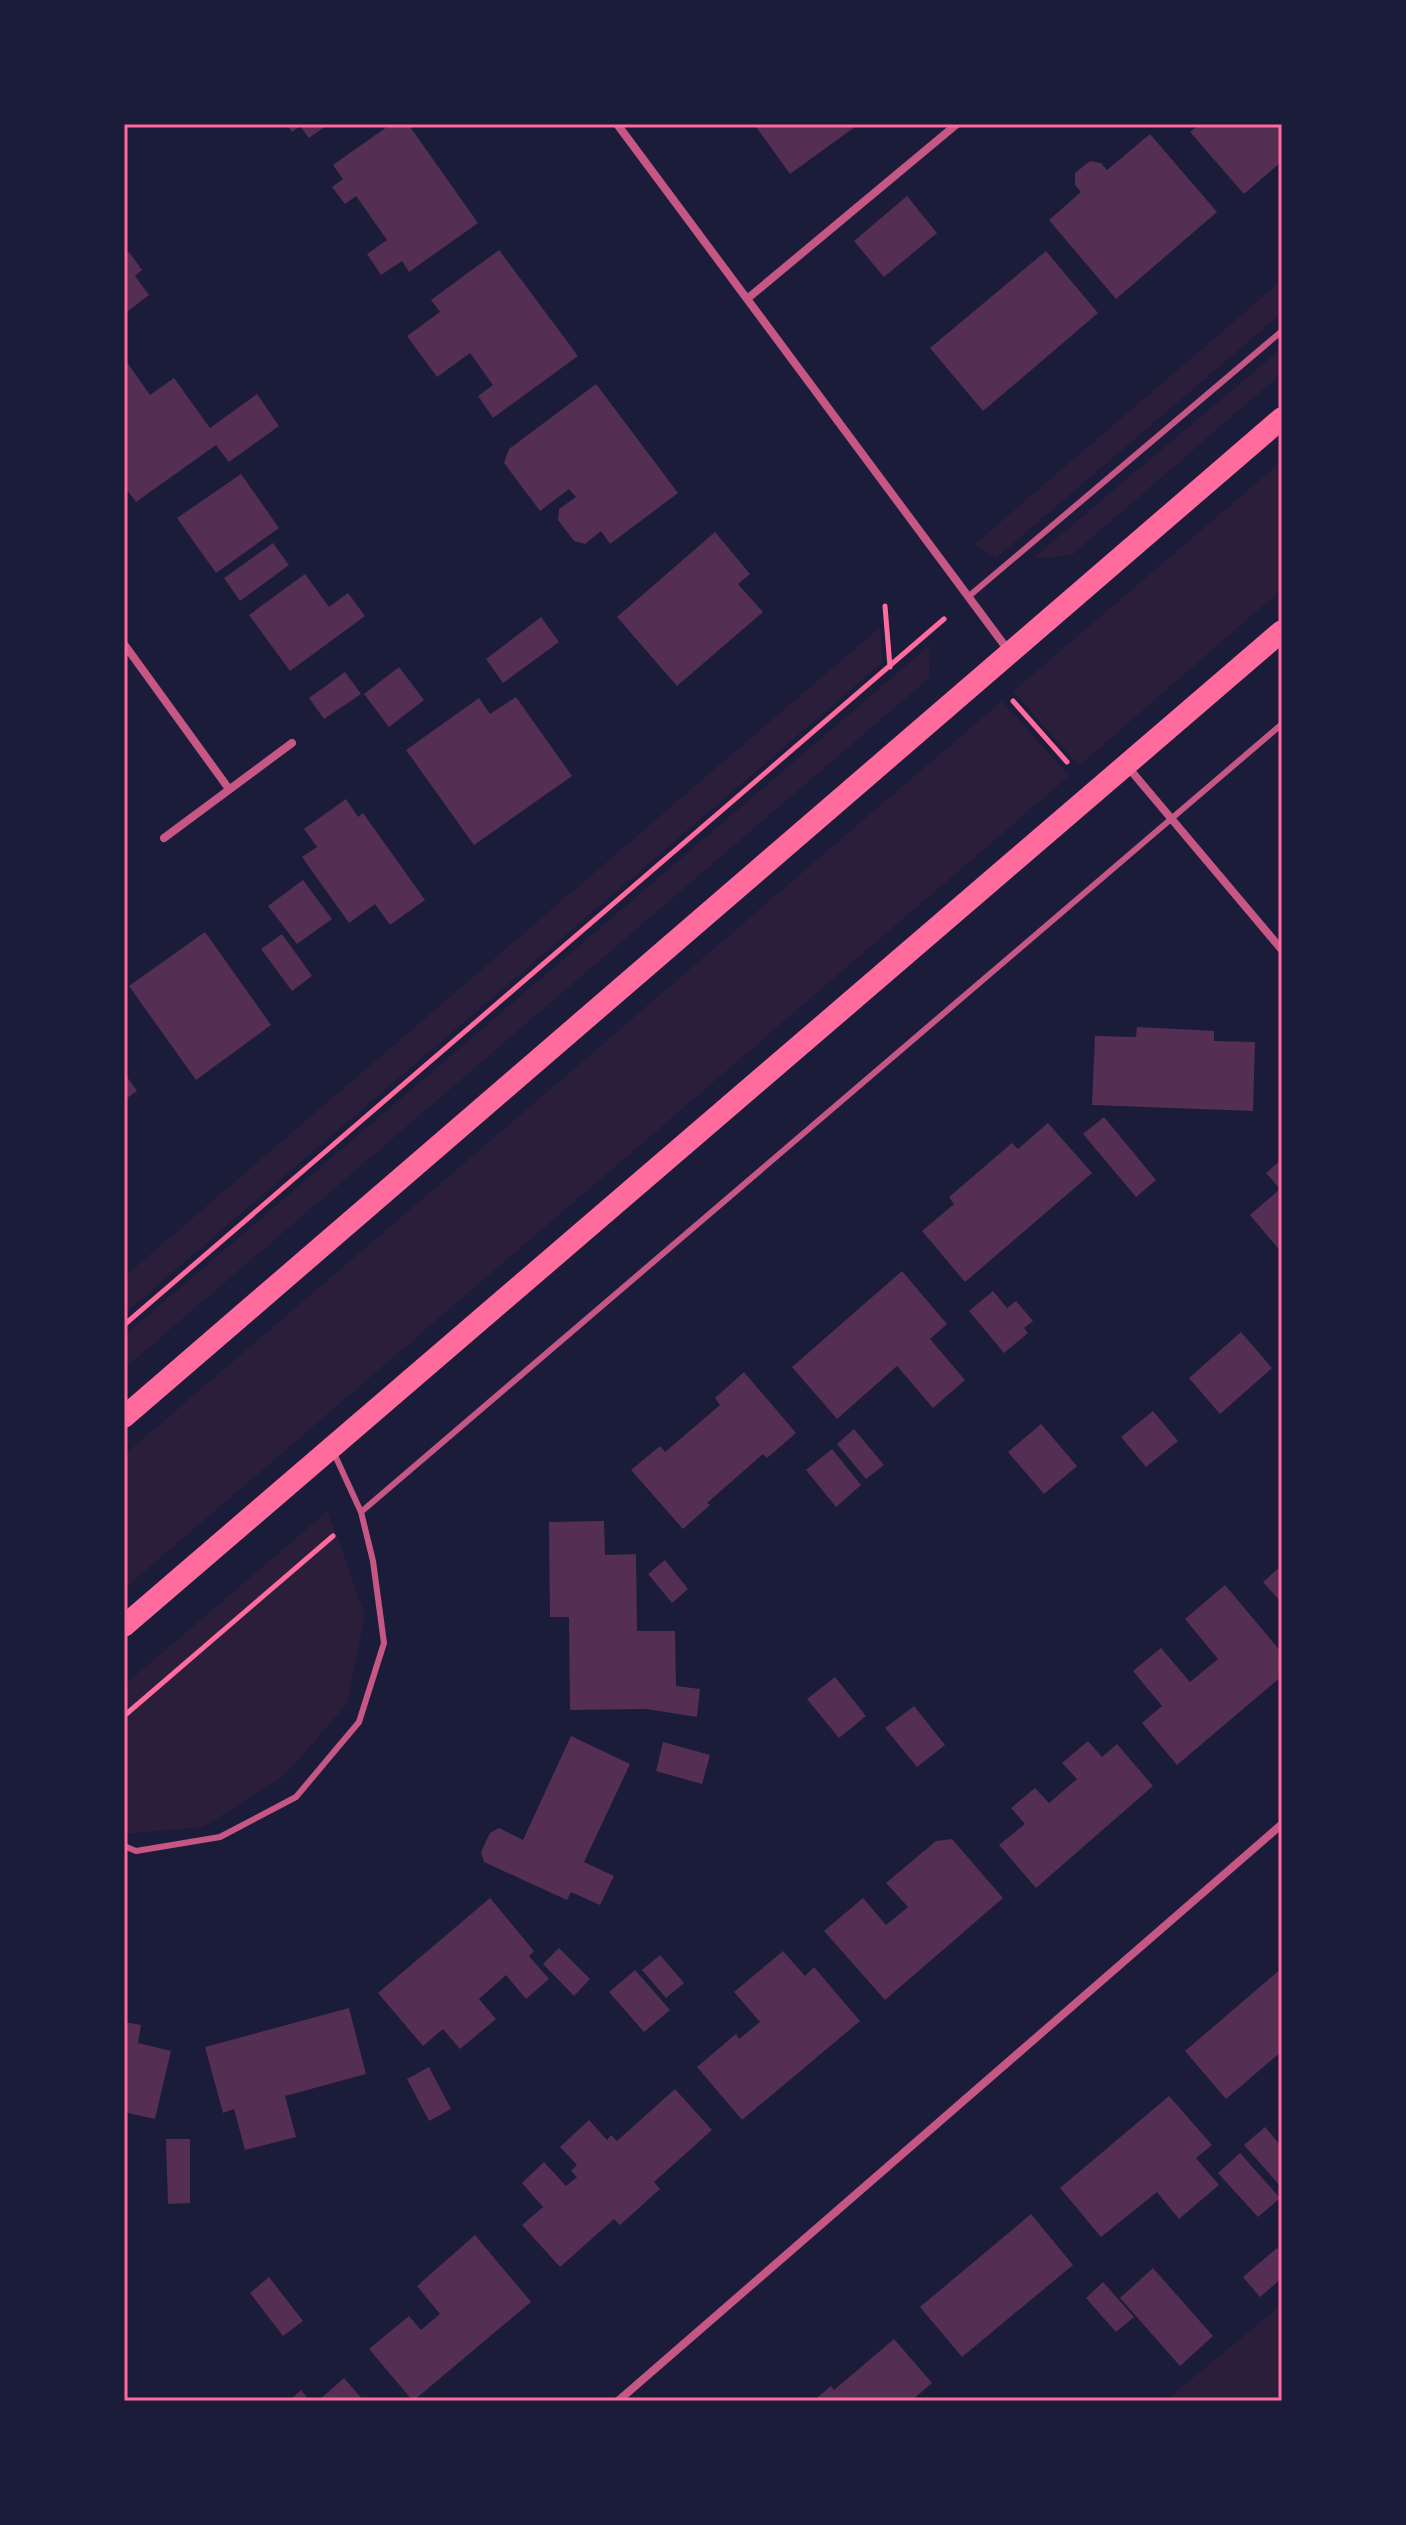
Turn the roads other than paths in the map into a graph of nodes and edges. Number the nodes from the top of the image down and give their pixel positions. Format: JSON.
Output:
{"nodes":[{"id":1,"x":617,"y":124,"type":"edge"},
{"id":2,"x":957,"y":124,"type":"edge"},
{"id":3,"x":747,"y":299,"type":"junction"},
{"id":4,"x":1282,"y":331,"type":"edge"},
{"id":5,"x":1282,"y":418,"type":"edge"},
{"id":6,"x":968,"y":597,"type":"junction"},
{"id":7,"x":1282,"y":631,"type":"edge"},
{"id":8,"x":124,"y":644,"type":"edge"},
{"id":9,"x":1009,"y":651,"type":"junction"},
{"id":10,"x":1282,"y":724,"type":"edge"},
{"id":11,"x":292,"y":743,"type":"dead end"},
{"id":12,"x":1127,"y":765,"type":"junction"},
{"id":13,"x":229,"y":789,"type":"junction"},
{"id":14,"x":1172,"y":820,"type":"junction"},
{"id":15,"x":164,"y":838,"type":"dead end"},
{"id":16,"x":1282,"y":950,"type":"edge"},
{"id":17,"x":124,"y":1417,"type":"edge"},
{"id":18,"x":332,"y":1448,"type":"junction"},
{"id":19,"x":361,"y":1512,"type":"junction"},
{"id":20,"x":124,"y":1626,"type":"edge"},
{"id":21,"x":1282,"y":1824,"type":"edge"},
{"id":22,"x":124,"y":1846,"type":"edge"},
{"id":23,"x":618,"y":2401,"type":"edge"}],
"edges":[{"from":1,"to":3,"type":"street"},
{"from":2,"to":3,"type":"street"},
{"from":3,"to":6,"type":"street"},
{"from":4,"to":6,"type":"lane"},
{"from":5,"to":9,"type":"highway"},
{"from":6,"to":9,"type":"street"},
{"from":7,"to":12,"type":"highway"},
{"from":8,"to":13,"type":"street"},
{"from":9,"to":17,"type":"highway"},
{"from":10,"to":14,"type":"lane"},
{"from":11,"to":13,"type":"street"},
{"from":12,"to":14,"type":"street"},
{"from":12,"to":18,"type":"highway"},
{"from":13,"to":15,"type":"street"},
{"from":14,"to":16,"type":"street"},
{"from":14,"to":19,"type":"lane"},
{"from":18,"to":19,"type":"lane"},
{"from":18,"to":20,"type":"highway"},
{"from":19,"to":22,"type":"lane"},
{"from":21,"to":23,"type":"street"}]}
